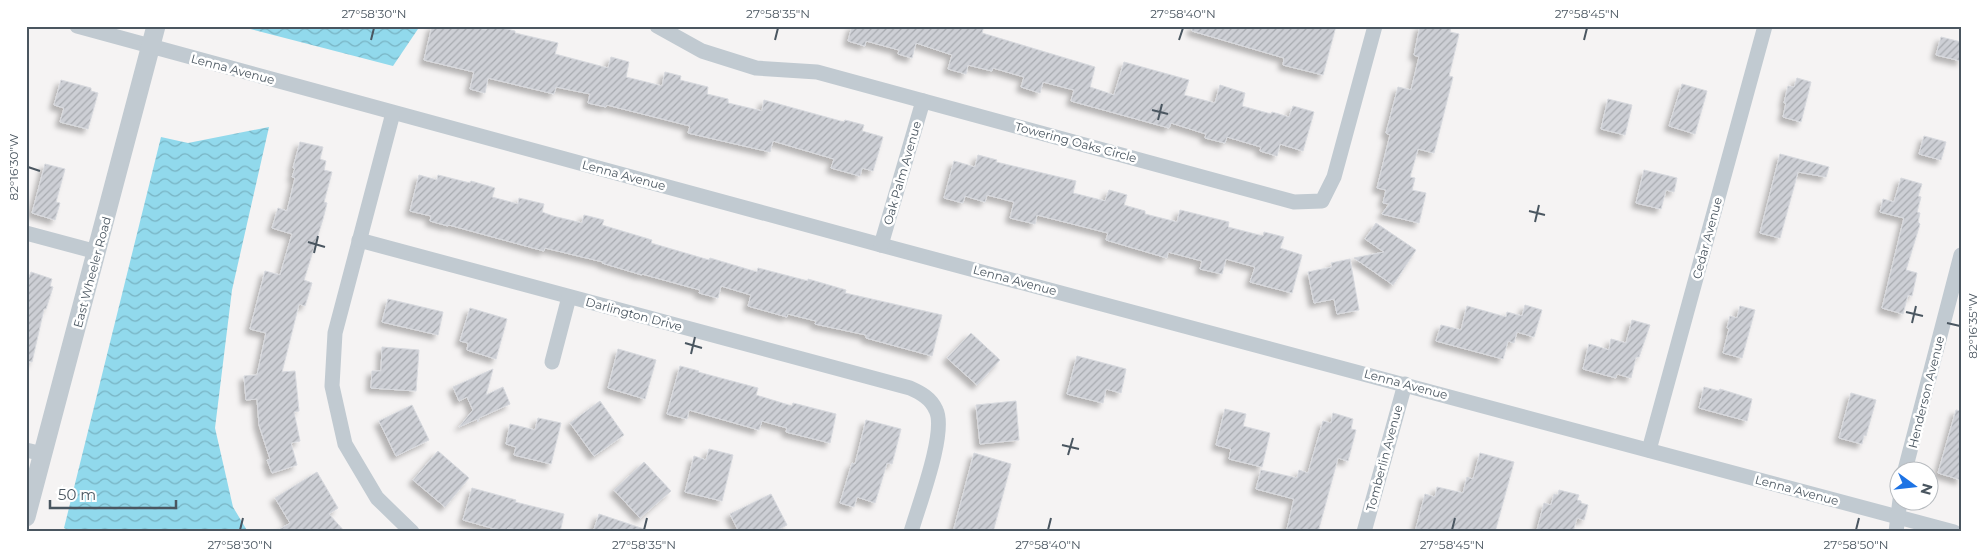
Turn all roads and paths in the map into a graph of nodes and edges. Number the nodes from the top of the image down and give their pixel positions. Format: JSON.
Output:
{"nodes":[{"id":1,"x":77,"y":26,"type":"edge"},
{"id":2,"x":156,"y":26,"type":"edge"},
{"id":3,"x":657,"y":26,"type":"edge"},
{"id":4,"x":1375,"y":26,"type":"edge"},
{"id":5,"x":1765,"y":26,"type":"edge"},
{"id":6,"x":151,"y":47,"type":"junction"},
{"id":7,"x":923,"y":101,"type":"junction"},
{"id":8,"x":394,"y":112,"type":"junction"},
{"id":9,"x":26,"y":233,"type":"edge"},
{"id":10,"x":359,"y":240,"type":"junction"},
{"id":11,"x":881,"y":244,"type":"junction"},
{"id":12,"x":97,"y":252,"type":"junction"},
{"id":13,"x":1961,"y":255,"type":"edge"},
{"id":14,"x":569,"y":297,"type":"junction"},
{"id":15,"x":552,"y":362,"type":"dead end"},
{"id":16,"x":1405,"y":384,"type":"junction"},
{"id":17,"x":1649,"y":450,"type":"junction"},
{"id":18,"x":35,"y":452,"type":"edge"},
{"id":19,"x":1908,"y":460,"type":"edge"},
{"id":20,"x":1899,"y":510,"type":"edge"},
{"id":21,"x":26,"y":517,"type":"edge"},
{"id":22,"x":1898,"y":524,"type":"edge"},
{"id":23,"x":412,"y":532,"type":"edge"},
{"id":24,"x":911,"y":532,"type":"edge"},
{"id":25,"x":1364,"y":532,"type":"edge"},
{"id":26,"x":1954,"y":532,"type":"edge"}],
"edges":[{"from":1,"to":6,"type":"street","name":"Lenna Avenue"},
{"from":2,"to":6,"type":"street","name":"East Wheeler Road"},
{"from":3,"to":7,"type":"street","name":"Towering Oaks Circle"},
{"from":4,"to":7,"type":"street","name":"Towering Oaks Circle"},
{"from":5,"to":17,"type":"street","name":"Cedar Avenue"},
{"from":6,"to":8,"type":"street","name":"Lenna Avenue"},
{"from":6,"to":12,"type":"street","name":"East Wheeler Road"},
{"from":7,"to":11,"type":"street","name":"Oak Palm Avenue"},
{"from":8,"to":10,"type":"street"},
{"from":8,"to":11,"type":"street","name":"Lenna Avenue"},
{"from":9,"to":12,"type":"street"},
{"from":10,"to":14,"type":"street","name":"Darlington Drive"},
{"from":10,"to":23,"type":"street"},
{"from":11,"to":16,"type":"street","name":"Lenna Avenue"},
{"from":12,"to":18,"type":"street","name":"East Wheeler Road"},
{"from":13,"to":19,"type":"street","name":"Henderson Avenue"},
{"from":14,"to":15,"type":"street"},
{"from":14,"to":24,"type":"street","name":"Darlington Drive"},
{"from":16,"to":17,"type":"street","name":"Lenna Avenue"},
{"from":16,"to":25,"type":"street","name":"Tomberlin Avenue"},
{"from":17,"to":22,"type":"street","name":"Lenna Avenue"},
{"from":18,"to":21,"type":"street","name":"East Wheeler Road"},
{"from":20,"to":22,"type":"street"},
{"from":22,"to":26,"type":"street","name":"Lenna Avenue"}]}
